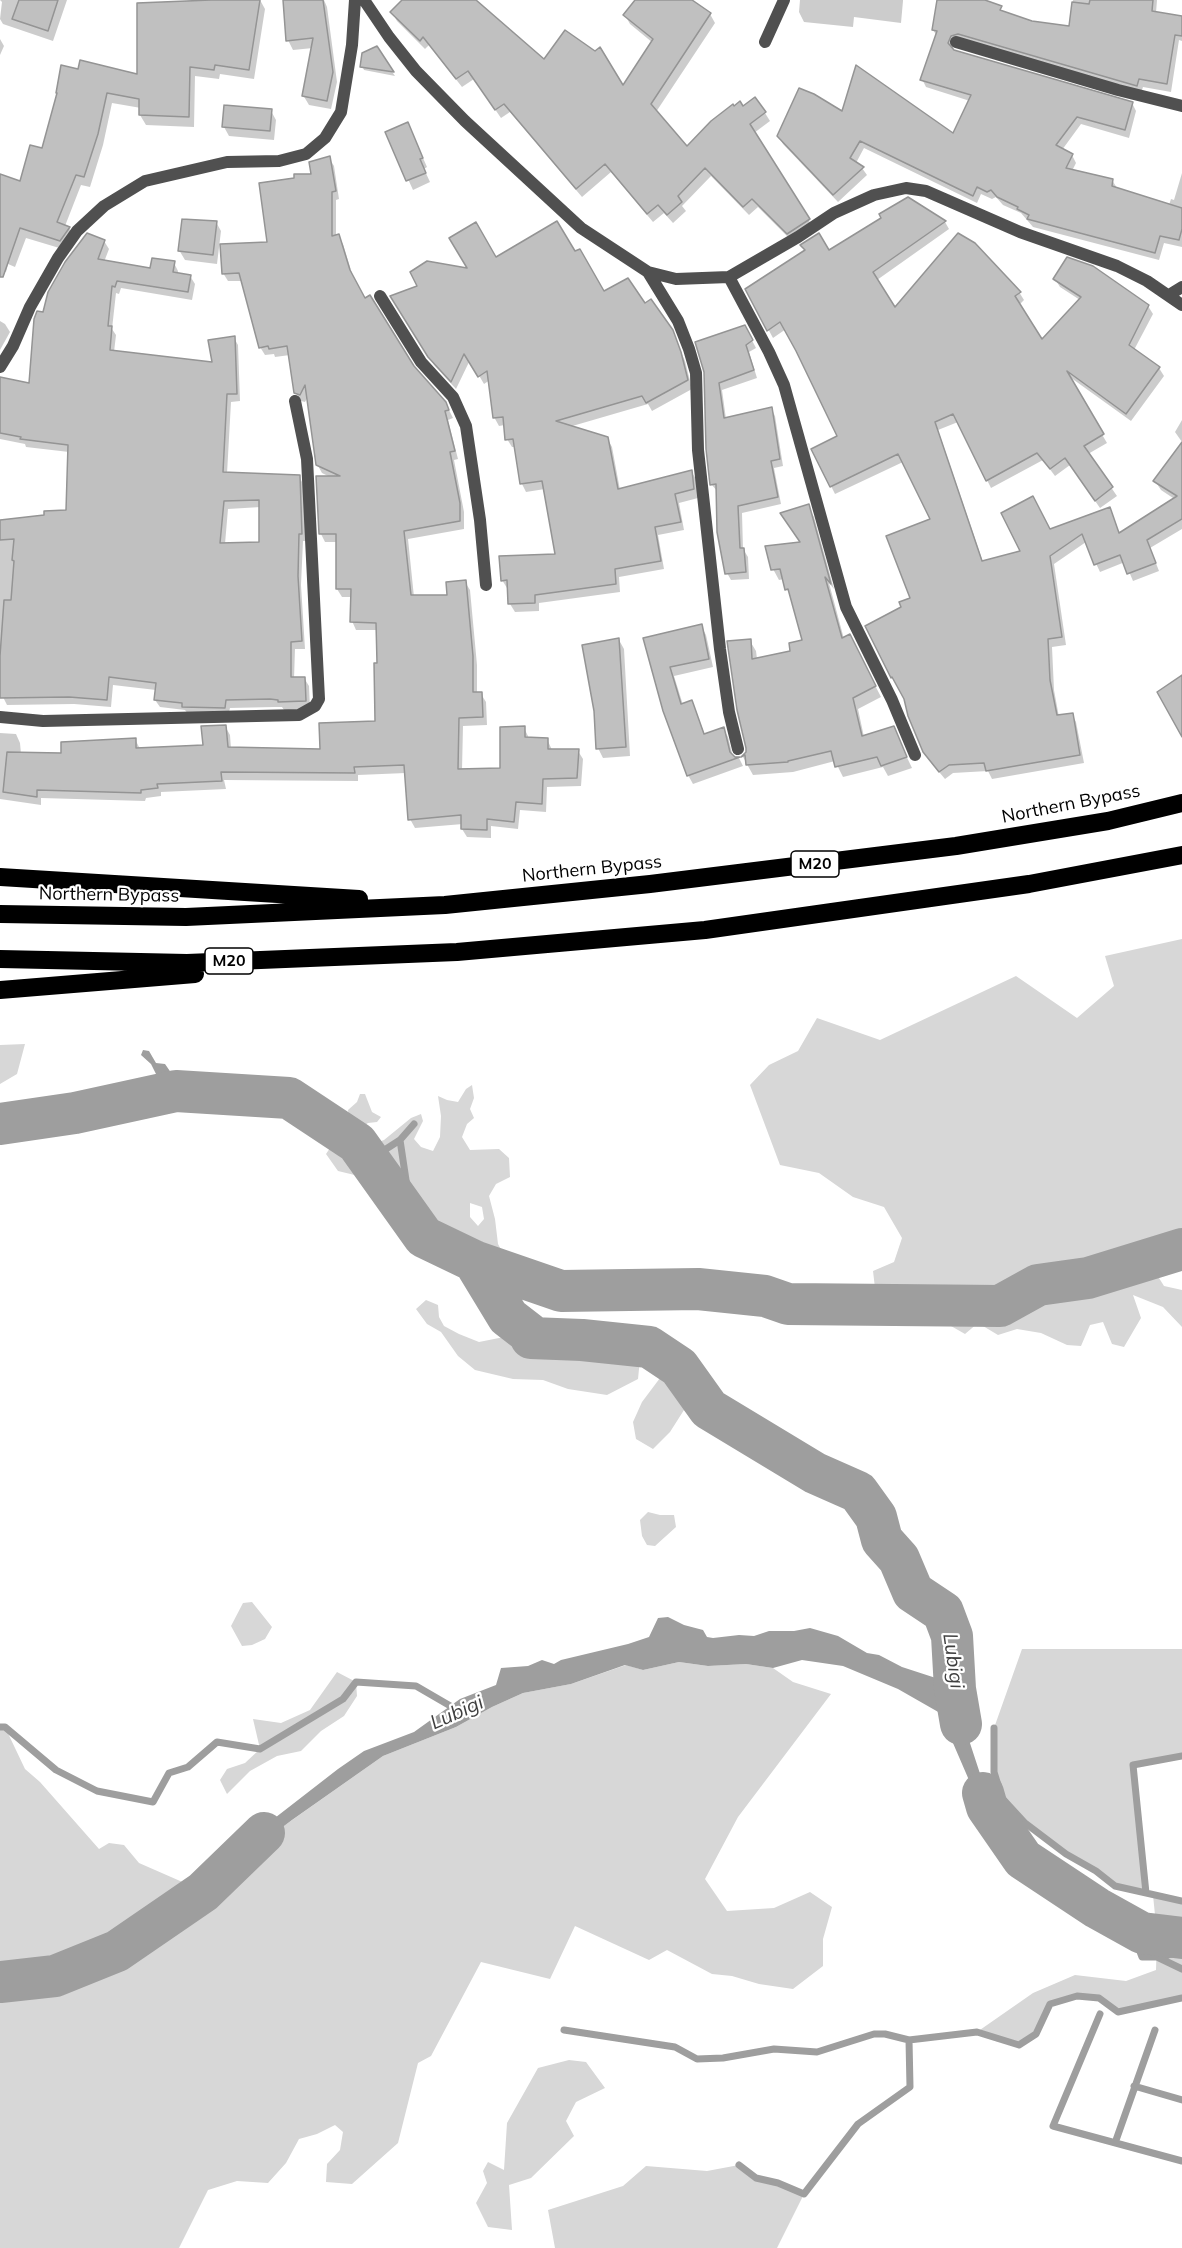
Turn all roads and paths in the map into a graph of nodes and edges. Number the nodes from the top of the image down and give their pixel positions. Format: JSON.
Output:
{"nodes":[{"id":1,"x":355,"y":0,"type":"edge"},
{"id":2,"x":364,"y":0,"type":"edge"},
{"id":3,"x":784,"y":0,"type":"edge"},
{"id":4,"x":765,"y":42,"type":"dead end"},
{"id":5,"x":956,"y":42,"type":"dead end"},
{"id":6,"x":1182,"y":106,"type":"edge"},
{"id":7,"x":648,"y":272,"type":"junction"},
{"id":8,"x":729,"y":277,"type":"junction"},
{"id":9,"x":1182,"y":287,"type":"edge"},
{"id":10,"x":380,"y":296,"type":"dead end"},
{"id":11,"x":1169,"y":296,"type":"junction"},
{"id":12,"x":1182,"y":305,"type":"edge"},
{"id":13,"x":0,"y":367,"type":"edge"},
{"id":14,"x":295,"y":401,"type":"dead end"},
{"id":15,"x":486,"y":585,"type":"dead end"},
{"id":16,"x":0,"y":717,"type":"edge"},
{"id":17,"x":738,"y":749,"type":"dead end"},
{"id":18,"x":915,"y":755,"type":"dead end"},
{"id":19,"x":1182,"y":803,"type":"edge"},
{"id":20,"x":1182,"y":855,"type":"edge"},
{"id":21,"x":0,"y":878,"type":"edge"},
{"id":22,"x":445,"y":905,"type":"junction"},
{"id":23,"x":0,"y":914,"type":"edge"},
{"id":24,"x":457,"y":952,"type":"junction"},
{"id":25,"x":0,"y":959,"type":"edge"},
{"id":26,"x":0,"y":990,"type":"edge"}],
"edges":[{"from":1,"to":13,"type":"street"},
{"from":2,"to":7,"type":"street"},
{"from":3,"to":4,"type":"street"},
{"from":5,"to":6,"type":"street"},
{"from":7,"to":8,"type":"street"},
{"from":7,"to":17,"type":"street"},
{"from":8,"to":11,"type":"street"},
{"from":8,"to":18,"type":"street"},
{"from":9,"to":11,"type":"street"},
{"from":10,"to":15,"type":"street"},
{"from":11,"to":12,"type":"street"},
{"from":14,"to":16,"type":"street"},
{"from":19,"to":22,"type":"highway","name":"Northern Bypass","number":"M20"},
{"from":20,"to":24,"type":"highway","number":"M20"},
{"from":21,"to":22,"type":"highway"},
{"from":22,"to":23,"type":"highway","name":"Northern Bypass","number":"M20"},
{"from":24,"to":25,"type":"highway","number":"M20"},
{"from":24,"to":26,"type":"highway"}]}
